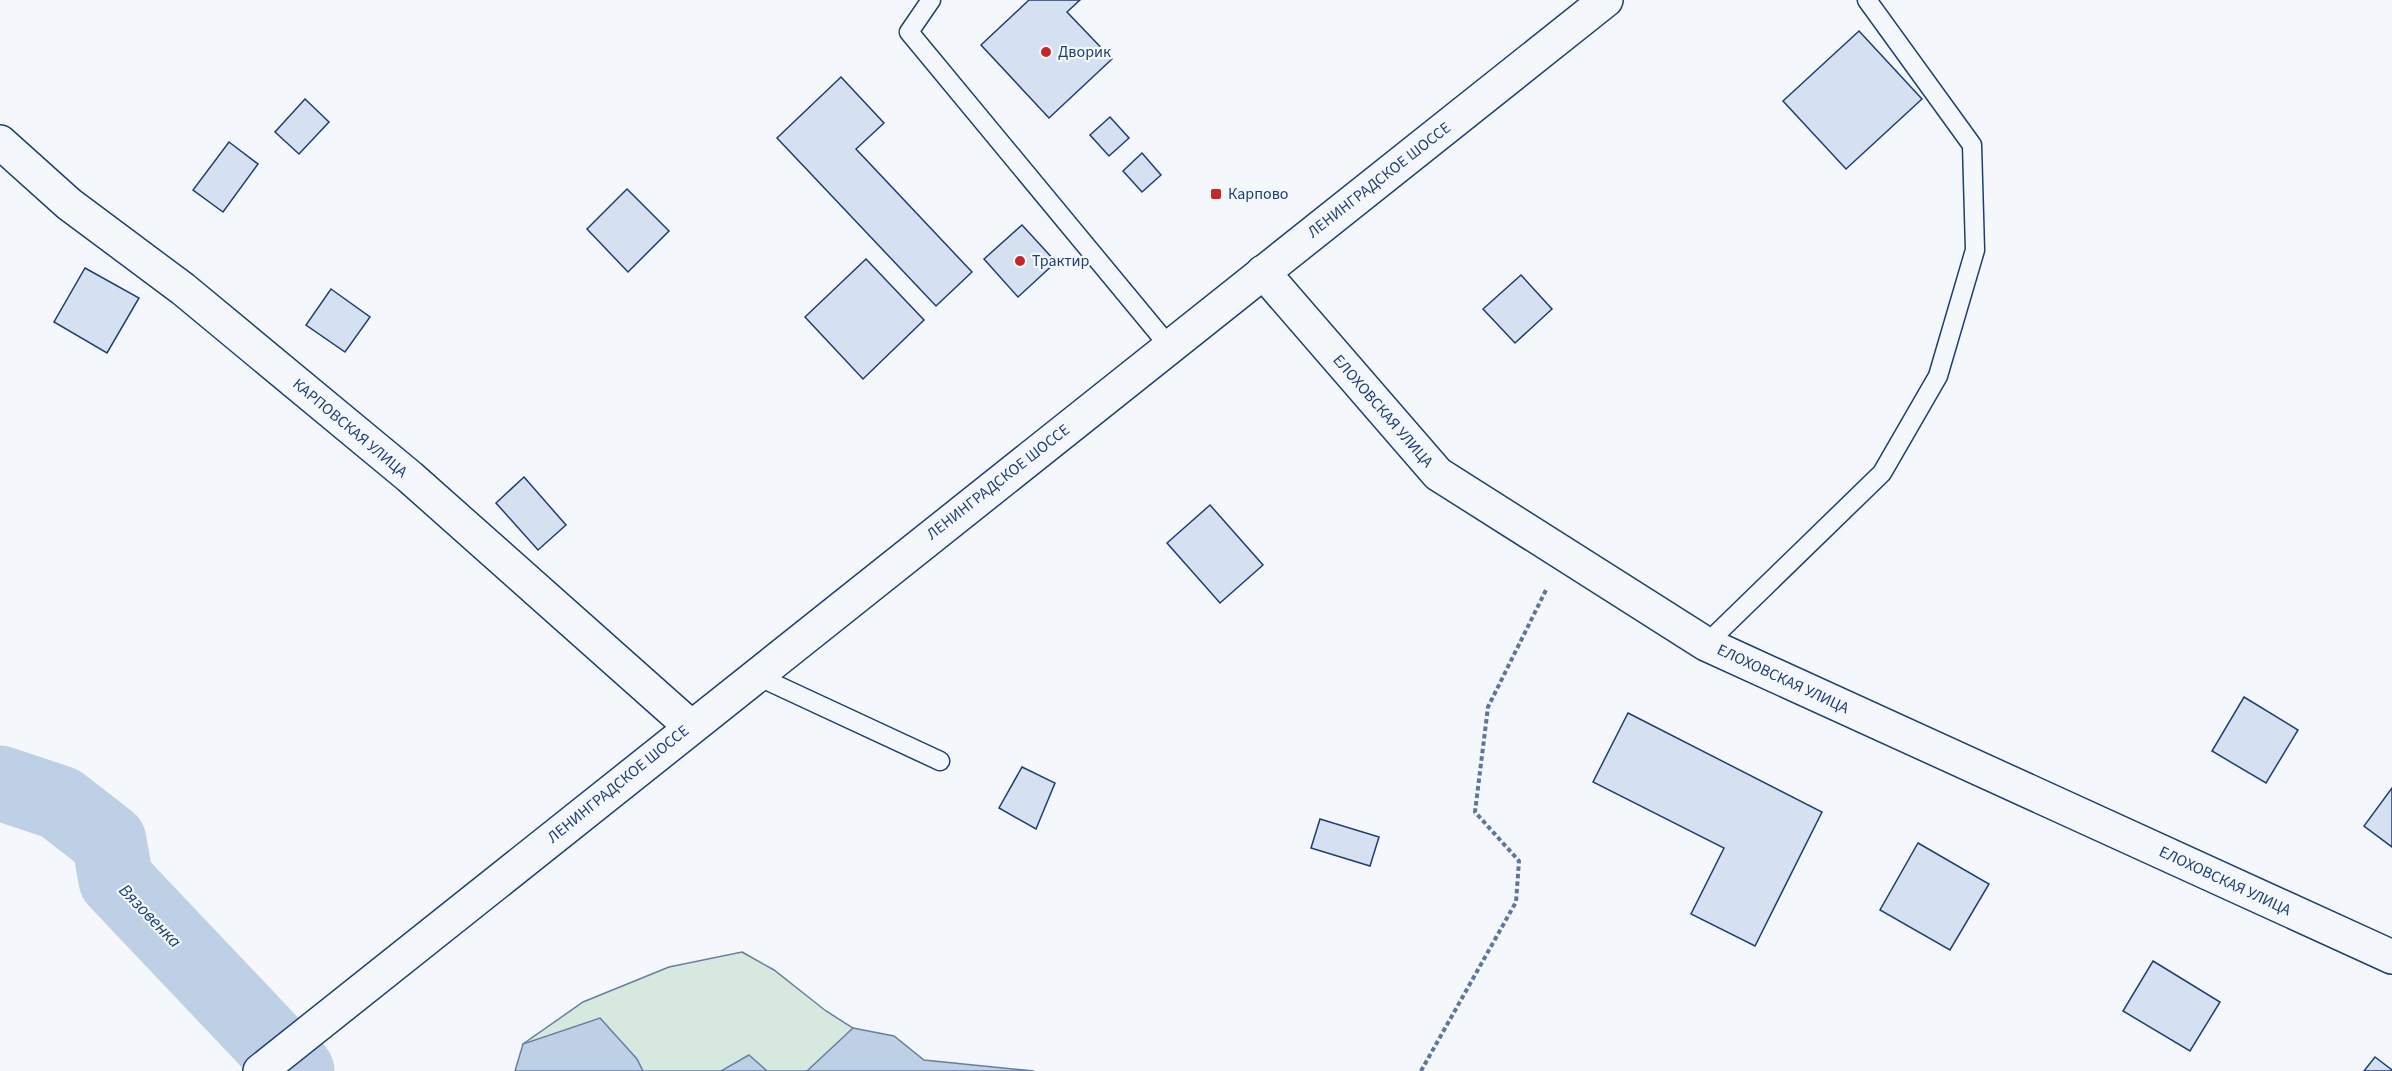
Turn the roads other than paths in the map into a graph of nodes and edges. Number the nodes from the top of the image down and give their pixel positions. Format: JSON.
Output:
{"nodes":[{"id":1,"x":931,"y":0,"type":"edge"},
{"id":2,"x":1606,"y":0,"type":"edge"},
{"id":3,"x":1867,"y":0,"type":"edge"},
{"id":4,"x":0,"y":142,"type":"edge"},
{"id":5,"x":1263,"y":272,"type":"junction"},
{"id":6,"x":1169,"y":346,"type":"junction"},
{"id":7,"x":1706,"y":644,"type":"junction"},
{"id":8,"x":755,"y":675,"type":"junction"},
{"id":9,"x":690,"y":726,"type":"junction"},
{"id":10,"x":940,"y":761,"type":"dead end"},
{"id":11,"x":2392,"y":957,"type":"edge"},
{"id":12,"x":260,"y":1071,"type":"edge"}],
"edges":[{"from":1,"to":6,"type":"lane"},
{"from":2,"to":5,"type":"main road","name":"ЛЕНИНГРАДСКОЕ ШОССЕ"},
{"from":3,"to":7,"type":"lane"},
{"from":4,"to":9,"type":"main road","name":"КАРПОВСКАЯ УЛИЦА"},
{"from":5,"to":6,"type":"main road","name":"ЛЕНИНГРАДСКОЕ ШОССЕ"},
{"from":5,"to":7,"type":"main road","name":"ЕЛОХОВСКАЯ УЛИЦА"},
{"from":6,"to":8,"type":"main road","name":"ЛЕНИНГРАДСКОЕ ШОССЕ"},
{"from":7,"to":11,"type":"main road","name":"ЕЛОХОВСКАЯ УЛИЦА"},
{"from":8,"to":9,"type":"main road","name":"ЛЕНИНГРАДСКОЕ ШОССЕ"},
{"from":8,"to":10,"type":"lane"},
{"from":9,"to":12,"type":"main road","name":"ЛЕНИНГРАДСКОЕ ШОССЕ"}]}
